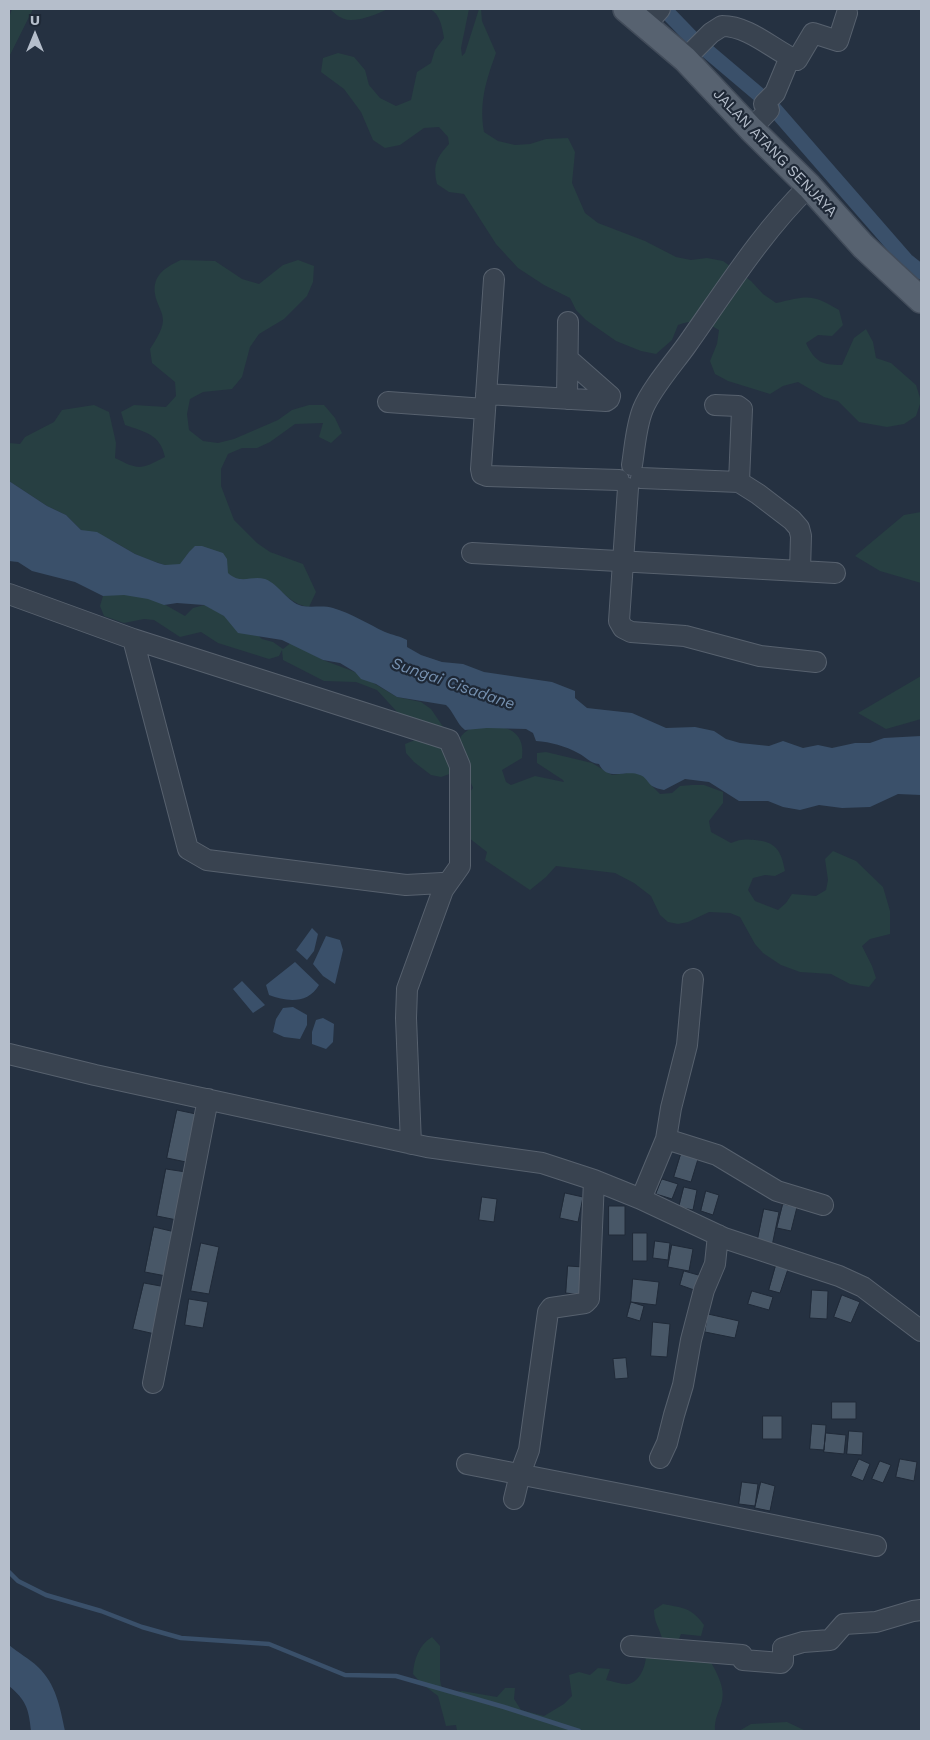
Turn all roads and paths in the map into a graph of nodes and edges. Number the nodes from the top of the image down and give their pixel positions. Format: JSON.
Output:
{"nodes":[{"id":1,"x":626,"y":9,"type":"edge"},
{"id":2,"x":847,"y":13,"type":"dead end"},
{"id":3,"x":653,"y":17,"type":"edge"},
{"id":4,"x":689,"y":55,"type":"junction"},
{"id":5,"x":790,"y":57,"type":"junction"},
{"id":6,"x":751,"y":129,"type":"junction"},
{"id":7,"x":809,"y":186,"type":"junction"},
{"id":8,"x":494,"y":278,"type":"dead end"},
{"id":9,"x":920,"y":297,"type":"edge"},
{"id":10,"x":568,"y":322,"type":"dead end"},
{"id":11,"x":568,"y":359,"type":"junction"},
{"id":12,"x":567,"y":399,"type":"junction"},
{"id":13,"x":388,"y":402,"type":"dead end"},
{"id":14,"x":485,"y":402,"type":"junction"},
{"id":15,"x":715,"y":404,"type":"dead end"},
{"id":16,"x":630,"y":478,"type":"junction"},
{"id":17,"x":740,"y":482,"type":"junction"},
{"id":18,"x":472,"y":553,"type":"dead end"},
{"id":19,"x":623,"y":561,"type":"junction"},
{"id":20,"x":800,"y":571,"type":"junction"},
{"id":21,"x":835,"y":572,"type":"dead end"},
{"id":22,"x":9,"y":594,"type":"edge"},
{"id":23,"x":133,"y":639,"type":"junction"},
{"id":24,"x":816,"y":662,"type":"dead end"},
{"id":25,"x":443,"y":890,"type":"junction"},
{"id":26,"x":694,"y":979,"type":"dead end"},
{"id":27,"x":9,"y":1054,"type":"edge"},
{"id":28,"x":208,"y":1099,"type":"junction"},
{"id":29,"x":666,"y":1139,"type":"junction"},
{"id":30,"x":411,"y":1144,"type":"junction"},
{"id":31,"x":594,"y":1180,"type":"junction"},
{"id":32,"x":641,"y":1199,"type":"junction"},
{"id":33,"x":823,"y":1205,"type":"dead end"},
{"id":34,"x":718,"y":1235,"type":"junction"},
{"id":35,"x":921,"y":1331,"type":"edge"},
{"id":36,"x":153,"y":1383,"type":"dead end"},
{"id":37,"x":660,"y":1458,"type":"dead end"},
{"id":38,"x":467,"y":1464,"type":"dead end"},
{"id":39,"x":520,"y":1474,"type":"junction"},
{"id":40,"x":514,"y":1499,"type":"dead end"},
{"id":41,"x":876,"y":1546,"type":"dead end"},
{"id":42,"x":921,"y":1610,"type":"edge"},
{"id":43,"x":631,"y":1646,"type":"dead end"}],
"edges":[{"from":1,"to":3,"type":"main road","name":"JALAN ATANG SENJAYA"},
{"from":2,"to":5,"type":"street"},
{"from":3,"to":4,"type":"main road","name":"JALAN ATANG SENJAYA"},
{"from":4,"to":5,"type":"street"},
{"from":4,"to":6,"type":"main road","name":"JALAN ATANG SENJAYA"},
{"from":5,"to":6,"type":"street"},
{"from":6,"to":7,"type":"main road","name":"JALAN ATANG SENJAYA"},
{"from":7,"to":9,"type":"main road","name":"JALAN ATANG SENJAYA"},
{"from":7,"to":16,"type":"street"},
{"from":8,"to":14,"type":"street"},
{"from":10,"to":11,"type":"street"},
{"from":11,"to":12,"type":"street"},
{"from":11,"to":12,"type":"street"},
{"from":12,"to":14,"type":"street"},
{"from":13,"to":14,"type":"street"},
{"from":14,"to":16,"type":"street"},
{"from":15,"to":17,"type":"street"},
{"from":16,"to":17,"type":"street"},
{"from":16,"to":19,"type":"street"},
{"from":17,"to":20,"type":"street"},
{"from":18,"to":19,"type":"street"},
{"from":19,"to":20,"type":"street"},
{"from":19,"to":24,"type":"street"},
{"from":20,"to":21,"type":"street"},
{"from":22,"to":23,"type":"street"},
{"from":23,"to":25,"type":"street"},
{"from":23,"to":25,"type":"street"},
{"from":25,"to":30,"type":"street"},
{"from":26,"to":29,"type":"street"},
{"from":27,"to":28,"type":"street"},
{"from":28,"to":30,"type":"street"},
{"from":28,"to":36,"type":"street"},
{"from":29,"to":32,"type":"street"},
{"from":29,"to":33,"type":"street"},
{"from":30,"to":31,"type":"street"},
{"from":31,"to":32,"type":"street"},
{"from":31,"to":39,"type":"street"},
{"from":32,"to":34,"type":"street"},
{"from":34,"to":35,"type":"street"},
{"from":34,"to":37,"type":"street"},
{"from":38,"to":39,"type":"street"},
{"from":39,"to":40,"type":"street"},
{"from":39,"to":41,"type":"street"},
{"from":42,"to":43,"type":"street"}]}
